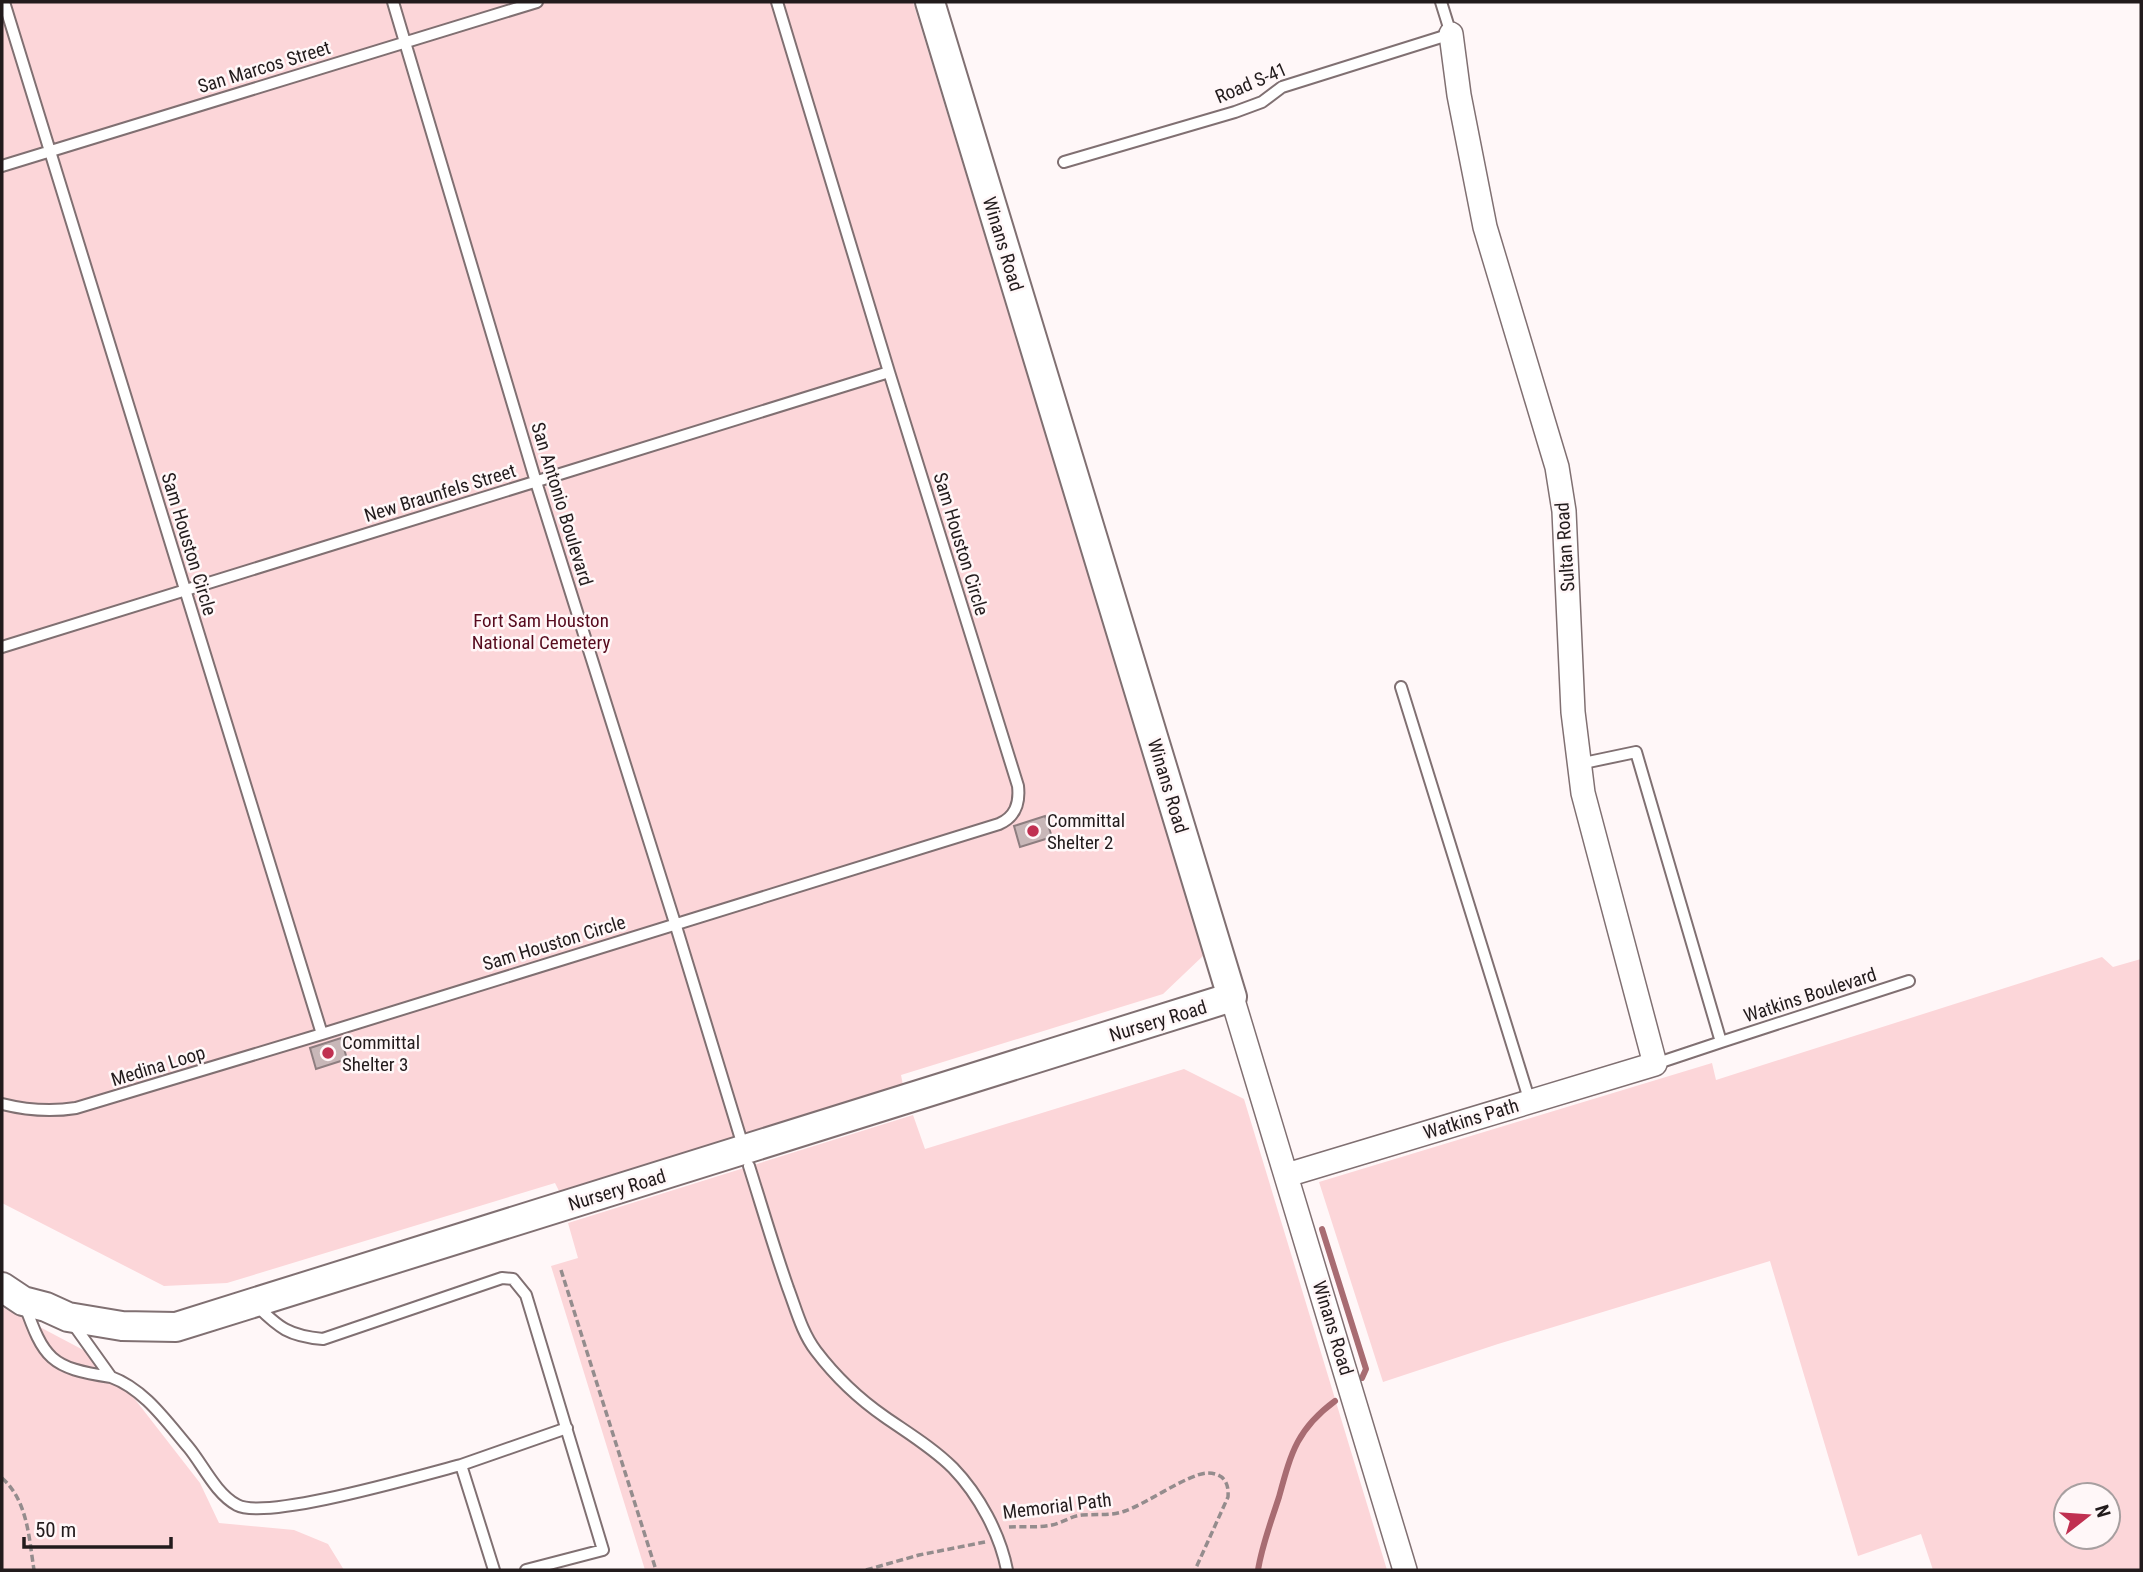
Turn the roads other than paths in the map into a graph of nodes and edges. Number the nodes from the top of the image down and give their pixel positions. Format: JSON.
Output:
{"nodes":[{"id":1,"x":4,"y":2,"type":"edge"},
{"id":2,"x":393,"y":2,"type":"edge"},
{"id":3,"x":537,"y":2,"type":"edge"},
{"id":4,"x":777,"y":2,"type":"edge"},
{"id":5,"x":930,"y":2,"type":"edge"},
{"id":6,"x":1441,"y":2,"type":"edge"},
{"id":7,"x":1451,"y":34,"type":"junction"},
{"id":8,"x":405,"y":41,"type":"junction"},
{"id":9,"x":50,"y":152,"type":"junction"},
{"id":10,"x":1064,"y":162,"type":"dead end"},
{"id":11,"x":2,"y":166,"type":"edge"},
{"id":12,"x":889,"y":372,"type":"junction"},
{"id":13,"x":536,"y":482,"type":"junction"},
{"id":14,"x":185,"y":591,"type":"junction"},
{"id":15,"x":2,"y":647,"type":"edge"},
{"id":16,"x":1401,"y":687,"type":"dead end"},
{"id":17,"x":1579,"y":764,"type":"junction"},
{"id":18,"x":675,"y":923,"type":"junction"},
{"id":19,"x":1909,"y":981,"type":"dead end"},
{"id":20,"x":1232,"y":998,"type":"junction"},
{"id":21,"x":322,"y":1034,"type":"junction"},
{"id":22,"x":1721,"y":1042,"type":"junction"},
{"id":23,"x":1655,"y":1064,"type":"junction"},
{"id":24,"x":1530,"y":1101,"type":"junction"},
{"id":25,"x":2,"y":1104,"type":"edge"},
{"id":26,"x":740,"y":1136,"type":"dead end"},
{"id":27,"x":749,"y":1167,"type":"dead end"},
{"id":28,"x":1287,"y":1175,"type":"junction"},
{"id":29,"x":12,"y":1294,"type":"edge"},
{"id":30,"x":254,"y":1303,"type":"junction"},
{"id":31,"x":68,"y":1317,"type":"junction"},
{"id":32,"x":111,"y":1377,"type":"junction"},
{"id":33,"x":568,"y":1428,"type":"junction"},
{"id":34,"x":461,"y":1465,"type":"junction"},
{"id":35,"x":494,"y":1570,"type":"edge"},
{"id":36,"x":526,"y":1570,"type":"edge"},
{"id":37,"x":1007,"y":1570,"type":"edge"},
{"id":38,"x":1405,"y":1570,"type":"edge"}],
"edges":[{"from":1,"to":9,"type":"lane","name":"Sam Houston Circle"},
{"from":2,"to":8,"type":"lane","name":"San Antonio Boulevard"},
{"from":3,"to":8,"type":"lane","name":"San Marcos Street"},
{"from":4,"to":12,"type":"lane","name":"Sam Houston Circle"},
{"from":5,"to":20,"type":"street","name":"Winans Road"},
{"from":6,"to":7,"type":"lane"},
{"from":7,"to":10,"type":"lane","name":"Road S-41"},
{"from":7,"to":17,"type":"street","name":"Sultan Road"},
{"from":8,"to":9,"type":"lane","name":"San Marcos Street"},
{"from":8,"to":13,"type":"lane","name":"San Antonio Boulevard"},
{"from":9,"to":11,"type":"lane","name":"San Marcos Street"},
{"from":9,"to":14,"type":"lane","name":"Sam Houston Circle"},
{"from":12,"to":13,"type":"lane","name":"New Braunfels Street"},
{"from":12,"to":18,"type":"lane","name":"Sam Houston Circle"},
{"from":13,"to":14,"type":"lane","name":"New Braunfels Street"},
{"from":13,"to":18,"type":"lane","name":"San Antonio Boulevard"},
{"from":14,"to":15,"type":"lane","name":"New Braunfels Street"},
{"from":14,"to":21,"type":"lane","name":"Sam Houston Circle"},
{"from":16,"to":24,"type":"lane"},
{"from":17,"to":22,"type":"lane"},
{"from":17,"to":23,"type":"street","name":"Sultan Road"},
{"from":18,"to":21,"type":"lane","name":"Sam Houston Circle"},
{"from":18,"to":26,"type":"lane","name":"San Antonio Boulevard"},
{"from":19,"to":22,"type":"lane","name":"Watkins Boulevard"},
{"from":20,"to":28,"type":"street","name":"Winans Road"},
{"from":20,"to":30,"type":"street","name":"Nursery Road"},
{"from":21,"to":25,"type":"lane","name":"Medina Loop"},
{"from":22,"to":23,"type":"lane","name":"Watkins Boulevard"},
{"from":23,"to":24,"type":"street","name":"Watkins Path"},
{"from":24,"to":28,"type":"street","name":"Watkins Path"},
{"from":27,"to":37,"type":"lane"},
{"from":28,"to":38,"type":"street","name":"Winans Road"},
{"from":29,"to":31,"type":"street","name":"Nursery Road"},
{"from":29,"to":32,"type":"lane"},
{"from":30,"to":31,"type":"street","name":"Nursery Road"},
{"from":30,"to":33,"type":"lane"},
{"from":31,"to":32,"type":"lane"},
{"from":32,"to":34,"type":"lane"},
{"from":33,"to":34,"type":"lane"},
{"from":33,"to":36,"type":"lane"},
{"from":34,"to":35,"type":"lane"}]}
